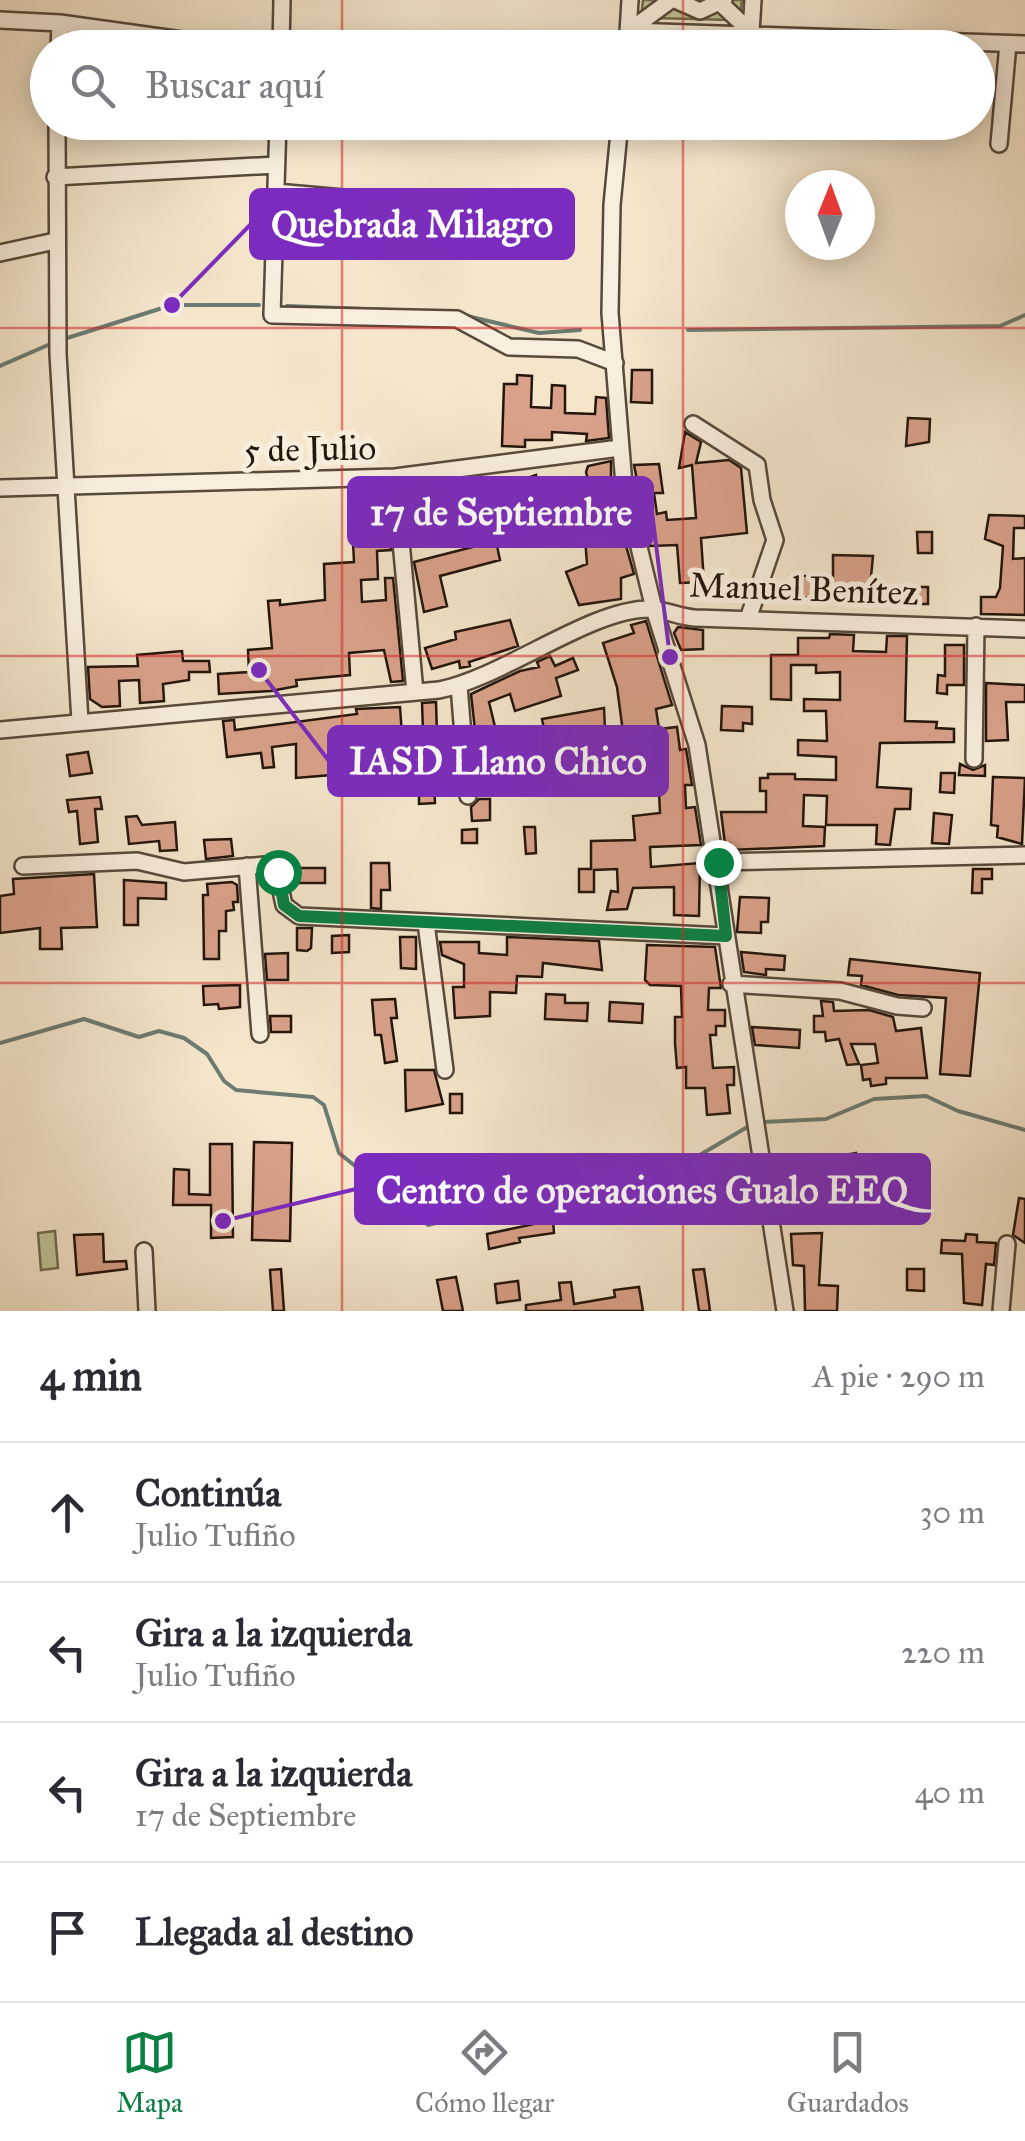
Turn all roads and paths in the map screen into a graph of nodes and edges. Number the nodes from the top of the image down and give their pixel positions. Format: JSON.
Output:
{"nodes":[{"id":1,"x":282,"y":0,"type":"edge"},
{"id":2,"x":630,"y":0,"type":"edge"},
{"id":3,"x":673,"y":0,"type":"edge"},
{"id":4,"x":753,"y":0,"type":"edge"},
{"id":5,"x":721,"y":1,"type":"edge"},
{"id":6,"x":700,"y":6,"type":"edge"},
{"id":7,"x":0,"y":20,"type":"edge"},
{"id":8,"x":60,"y":23,"type":"junction"},
{"id":9,"x":60,"y":30,"type":"edge"},
{"id":10,"x":110,"y":30,"type":"edge"},
{"id":11,"x":281,"y":30,"type":"edge"},
{"id":12,"x":628,"y":30,"type":"edge"},
{"id":13,"x":638,"y":30,"type":"edge"},
{"id":14,"x":749,"y":30,"type":"edge"},
{"id":15,"x":751,"y":30,"type":"edge"},
{"id":16,"x":995,"y":43,"type":"edge"},
{"id":17,"x":1008,"y":44,"type":"junction"},
{"id":18,"x":1025,"y":44,"type":"edge"},
{"id":19,"x":56,"y":140,"type":"edge"},
{"id":20,"x":277,"y":140,"type":"edge"},
{"id":21,"x":619,"y":140,"type":"edge"},
{"id":22,"x":1000,"y":144,"type":"dead end"},
{"id":23,"x":276,"y":165,"type":"junction"},
{"id":24,"x":55,"y":176,"type":"junction"},
{"id":25,"x":276,"y":192,"type":"junction"},
{"id":26,"x":489,"y":211,"type":"dead end"},
{"id":27,"x":56,"y":241,"type":"junction"},
{"id":28,"x":0,"y":253,"type":"edge"},
{"id":29,"x":616,"y":363,"type":"junction"},
{"id":30,"x":693,"y":424,"type":"dead end"},
{"id":31,"x":620,"y":448,"type":"junction"},
{"id":32,"x":395,"y":477,"type":"junction"},
{"id":33,"x":67,"y":486,"type":"junction"},
{"id":34,"x":0,"y":488,"type":"edge"},
{"id":35,"x":654,"y":609,"type":"junction"},
{"id":36,"x":748,"y":619,"type":"junction"},
{"id":37,"x":976,"y":626,"type":"junction"},
{"id":38,"x":1025,"y":628,"type":"edge"},
{"id":39,"x":459,"y":686,"type":"junction"},
{"id":40,"x":416,"y":692,"type":"junction"},
{"id":41,"x":80,"y":721,"type":"junction"},
{"id":42,"x":0,"y":730,"type":"edge"},
{"id":43,"x":974,"y":759,"type":"dead end"},
{"id":44,"x":468,"y":796,"type":"dead end"},
{"id":45,"x":1025,"y":855,"type":"edge"},
{"id":46,"x":718,"y":862,"type":"junction"},
{"id":47,"x":24,"y":866,"type":"dead end"},
{"id":48,"x":246,"y":866,"type":"junction"},
{"id":49,"x":426,"y":923,"type":"junction"},
{"id":50,"x":726,"y":936,"type":"junction"},
{"id":51,"x":731,"y":984,"type":"junction"},
{"id":52,"x":923,"y":1008,"type":"dead end"},
{"id":53,"x":260,"y":1034,"type":"dead end"},
{"id":54,"x":445,"y":1070,"type":"dead end"},
{"id":55,"x":898,"y":1174,"type":"dead end"},
{"id":56,"x":766,"y":1202,"type":"junction"},
{"id":57,"x":1007,"y":1244,"type":"dead end"},
{"id":58,"x":144,"y":1251,"type":"dead end"},
{"id":59,"x":147,"y":1311,"type":"edge"},
{"id":60,"x":785,"y":1311,"type":"edge"},
{"id":61,"x":1001,"y":1311,"type":"edge"}],
"edges":[{"from":1,"to":11,"type":"street"},
{"from":2,"to":12,"type":"street"},
{"from":3,"to":6,"type":"street"},
{"from":3,"to":13,"type":"street"},
{"from":4,"to":15,"type":"street"},
{"from":5,"to":6,"type":"street"},
{"from":5,"to":14,"type":"street"},
{"from":7,"to":8,"type":"street"},
{"from":8,"to":9,"type":"street"},
{"from":8,"to":10,"type":"street"},
{"from":16,"to":17,"type":"street"},
{"from":17,"to":18,"type":"street"},
{"from":17,"to":22,"type":"street"},
{"from":19,"to":24,"type":"street"},
{"from":20,"to":23,"type":"street"},
{"from":21,"to":29,"type":"street"},
{"from":23,"to":24,"type":"street"},
{"from":23,"to":25,"type":"street"},
{"from":24,"to":27,"type":"street"},
{"from":25,"to":26,"type":"street"},
{"from":25,"to":29,"type":"street"},
{"from":27,"to":28,"type":"street"},
{"from":27,"to":33,"type":"street"},
{"from":29,"to":31,"type":"street"},
{"from":30,"to":36,"type":"street"},
{"from":31,"to":32,"type":"street","name":"5 de Julio"},
{"from":31,"to":35,"type":"street"},
{"from":32,"to":33,"type":"street","name":"5 de Julio"},
{"from":32,"to":40,"type":"street"},
{"from":33,"to":34,"type":"street","name":"5 de Julio"},
{"from":33,"to":41,"type":"street"},
{"from":35,"to":36,"type":"street","name":"Manuel Benítez"},
{"from":35,"to":39,"type":"street","name":"Manuel Benítez"},
{"from":35,"to":46,"type":"street"},
{"from":36,"to":37,"type":"street","name":"Manuel Benítez"},
{"from":37,"to":38,"type":"street","name":"Manuel Benítez"},
{"from":37,"to":43,"type":"street"},
{"from":39,"to":40,"type":"street","name":"Manuel Benítez"},
{"from":39,"to":44,"type":"street"},
{"from":40,"to":41,"type":"street","name":"Manuel Benítez"},
{"from":41,"to":42,"type":"street","name":"Manuel Benítez"},
{"from":45,"to":46,"type":"street"},
{"from":46,"to":50,"type":"street"},
{"from":47,"to":48,"type":"street"},
{"from":48,"to":49,"type":"street"},
{"from":48,"to":53,"type":"street"},
{"from":49,"to":50,"type":"street"},
{"from":49,"to":54,"type":"street"},
{"from":50,"to":51,"type":"street"},
{"from":51,"to":52,"type":"street"},
{"from":51,"to":56,"type":"street"},
{"from":55,"to":56,"type":"street"},
{"from":56,"to":60,"type":"street"},
{"from":57,"to":61,"type":"street"},
{"from":58,"to":59,"type":"street"}]}
